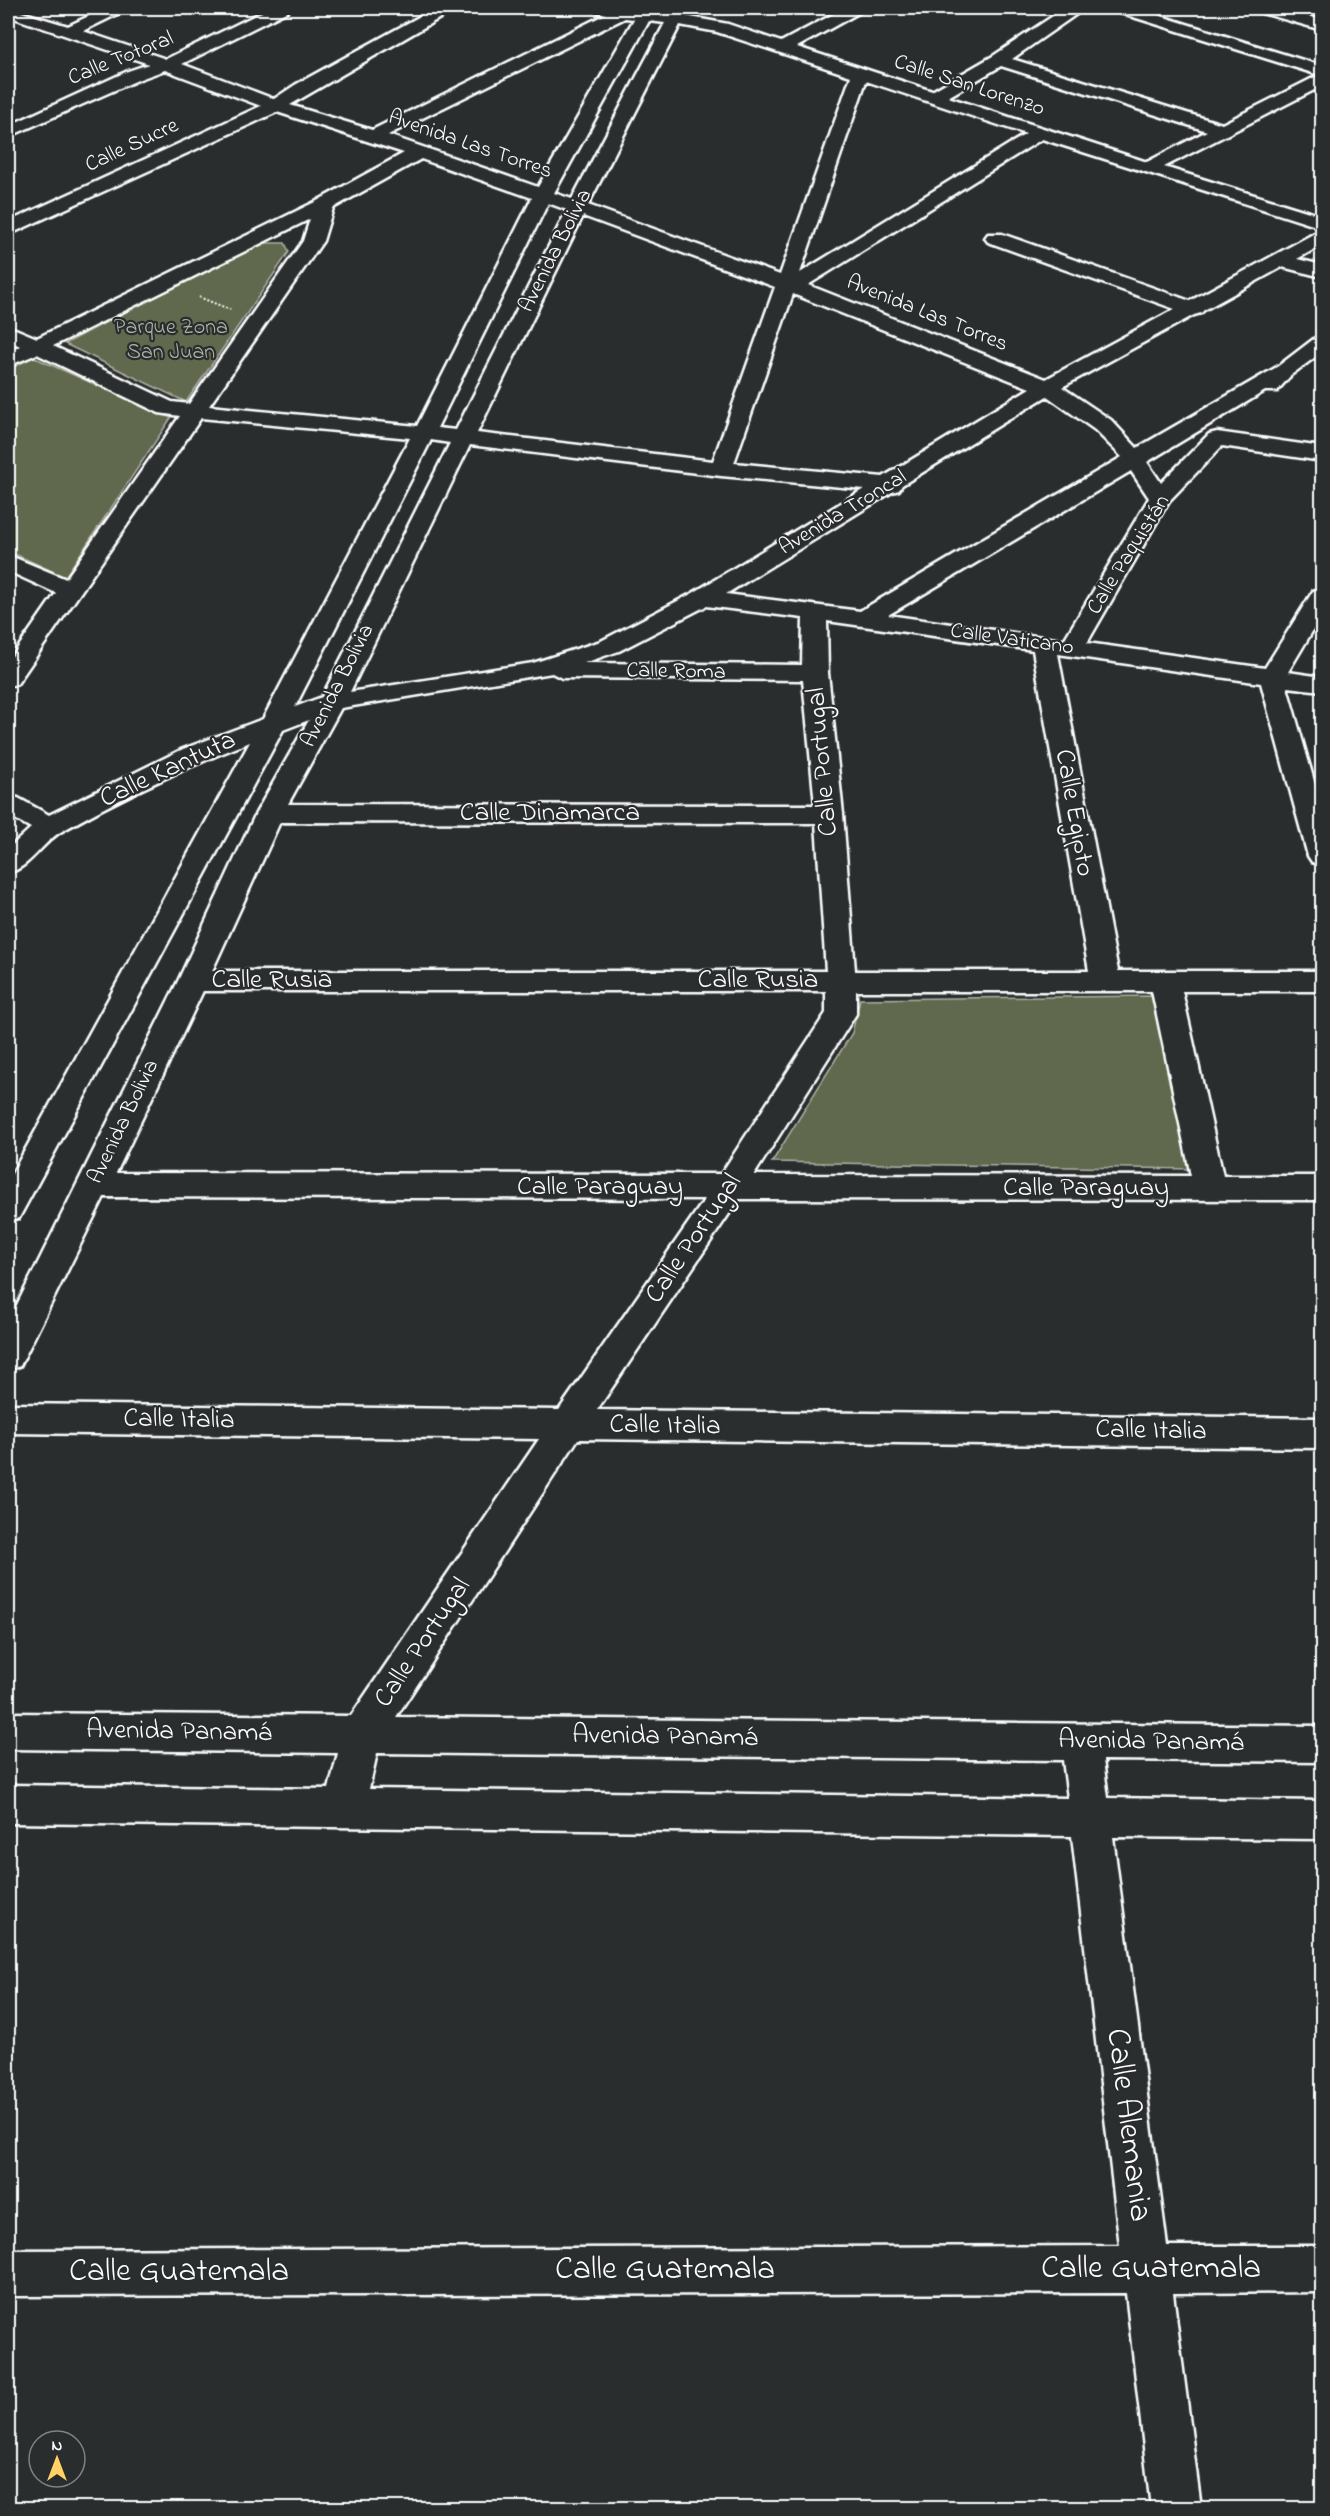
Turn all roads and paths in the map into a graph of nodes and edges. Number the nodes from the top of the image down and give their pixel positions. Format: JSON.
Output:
{"nodes":[{"id":1,"x":118,"y":8,"type":"edge"},
{"id":2,"x":282,"y":8,"type":"edge"},
{"id":3,"x":446,"y":8,"type":"edge"},
{"id":4,"x":599,"y":8,"type":"edge"},
{"id":5,"x":856,"y":8,"type":"edge"},
{"id":6,"x":1075,"y":8,"type":"edge"},
{"id":7,"x":1120,"y":8,"type":"edge"},
{"id":8,"x":1270,"y":9,"type":"edge"},
{"id":9,"x":8,"y":11,"type":"edge"},
{"id":10,"x":638,"y":12,"type":"edge"},
{"id":11,"x":678,"y":13,"type":"edge"},
{"id":12,"x":39,"y":22,"type":"junction"},
{"id":13,"x":1323,"y":25,"type":"edge"},
{"id":14,"x":18,"y":30,"type":"dead end"},
{"id":15,"x":70,"y":31,"type":"junction"},
{"id":16,"x":784,"y":47,"type":"junction"},
{"id":17,"x":999,"y":60,"type":"junction"},
{"id":18,"x":165,"y":64,"type":"junction"},
{"id":19,"x":1323,"y":71,"type":"edge"},
{"id":20,"x":860,"y":74,"type":"junction"},
{"id":21,"x":1323,"y":80,"type":"edge"},
{"id":22,"x":933,"y":98,"type":"junction"},
{"id":23,"x":276,"y":106,"type":"junction"},
{"id":24,"x":1223,"y":130,"type":"junction"},
{"id":25,"x":8,"y":132,"type":"edge"},
{"id":26,"x":1040,"y":133,"type":"junction"},
{"id":27,"x":373,"y":136,"type":"junction"},
{"id":28,"x":419,"y":152,"type":"junction"},
{"id":29,"x":1148,"y":168,"type":"junction"},
{"id":30,"x":543,"y":195,"type":"junction"},
{"id":31,"x":324,"y":205,"type":"junction"},
{"id":32,"x":577,"y":208,"type":"junction"},
{"id":33,"x":1323,"y":222,"type":"edge"},
{"id":34,"x":8,"y":230,"type":"edge"},
{"id":35,"x":1323,"y":237,"type":"edge"},
{"id":36,"x":995,"y":238,"type":"dead end"},
{"id":37,"x":1279,"y":260,"type":"junction"},
{"id":38,"x":1323,"y":271,"type":"edge"},
{"id":39,"x":162,"y":283,"type":"junction"},
{"id":40,"x":788,"y":285,"type":"junction"},
{"id":41,"x":1194,"y":309,"type":"junction"},
{"id":42,"x":259,"y":318,"type":"junction"},
{"id":43,"x":8,"y":332,"type":"edge"},
{"id":44,"x":1323,"y":342,"type":"edge"},
{"id":45,"x":37,"y":345,"type":"junction"},
{"id":46,"x":8,"y":360,"type":"edge"},
{"id":47,"x":1284,"y":370,"type":"junction"},
{"id":48,"x":1047,"y":387,"type":"junction"},
{"id":49,"x":194,"y":411,"type":"junction"},
{"id":50,"x":424,"y":433,"type":"junction"},
{"id":51,"x":462,"y":438,"type":"junction"},
{"id":52,"x":1217,"y":439,"type":"junction"},
{"id":53,"x":1323,"y":454,"type":"edge"},
{"id":54,"x":1134,"y":460,"type":"junction"},
{"id":55,"x":721,"y":470,"type":"junction"},
{"id":56,"x":891,"y":485,"type":"junction"},
{"id":57,"x":1160,"y":498,"type":"junction"},
{"id":58,"x":8,"y":562,"type":"edge"},
{"id":59,"x":70,"y":591,"type":"junction"},
{"id":60,"x":1323,"y":596,"type":"edge"},
{"id":61,"x":702,"y":598,"type":"junction"},
{"id":62,"x":815,"y":612,"type":"junction"},
{"id":63,"x":864,"y":619,"type":"junction"},
{"id":64,"x":1044,"y":645,"type":"junction"},
{"id":65,"x":1072,"y":648,"type":"junction"},
{"id":66,"x":537,"y":670,"type":"junction"},
{"id":67,"x":815,"y":673,"type":"junction"},
{"id":68,"x":1272,"y":677,"type":"junction"},
{"id":69,"x":8,"y":679,"type":"edge"},
{"id":70,"x":1323,"y":684,"type":"edge"},
{"id":71,"x":332,"y":702,"type":"junction"},
{"id":72,"x":273,"y":724,"type":"junction"},
{"id":73,"x":8,"y":804,"type":"edge"},
{"id":74,"x":270,"y":813,"type":"junction"},
{"id":75,"x":829,"y":814,"type":"junction"},
{"id":76,"x":49,"y":826,"type":"junction"},
{"id":77,"x":1323,"y":856,"type":"edge"},
{"id":78,"x":8,"y":864,"type":"edge"},
{"id":79,"x":841,"y":980,"type":"junction"},
{"id":80,"x":193,"y":981,"type":"junction"},
{"id":81,"x":1105,"y":981,"type":"junction"},
{"id":82,"x":1165,"y":981,"type":"junction"},
{"id":83,"x":1323,"y":981,"type":"edge"},
{"id":84,"x":94,"y":1185,"type":"junction"},
{"id":85,"x":730,"y":1187,"type":"junction"},
{"id":86,"x":1210,"y":1188,"type":"junction"},
{"id":87,"x":1323,"y":1188,"type":"edge"},
{"id":88,"x":8,"y":1209,"type":"edge"},
{"id":89,"x":8,"y":1356,"type":"edge"},
{"id":90,"x":8,"y":1418,"type":"edge"},
{"id":91,"x":568,"y":1425,"type":"junction"},
{"id":92,"x":1323,"y":1433,"type":"edge"},
{"id":93,"x":8,"y":1731,"type":"edge"},
{"id":94,"x":362,"y":1734,"type":"junction"},
{"id":95,"x":1081,"y":1741,"type":"junction"},
{"id":96,"x":1323,"y":1744,"type":"edge"},
{"id":97,"x":8,"y":1804,"type":"edge"},
{"id":98,"x":344,"y":1808,"type":"junction"},
{"id":99,"x":1090,"y":1817,"type":"junction"},
{"id":100,"x":1323,"y":1820,"type":"edge"},
{"id":101,"x":1145,"y":2269,"type":"junction"},
{"id":102,"x":1323,"y":2269,"type":"edge"},
{"id":103,"x":8,"y":2273,"type":"edge"},
{"id":104,"x":1176,"y":2508,"type":"edge"}],
"edges":[{"from":1,"to":15,"type":"street"},
{"from":2,"to":18,"type":"street","name":"Calle Totoral"},
{"from":3,"to":23,"type":"street","name":"Calle Sucre"},
{"from":4,"to":10,"type":"street","name":"Calle San Lorenzo"},
{"from":5,"to":16,"type":"street"},
{"from":6,"to":17,"type":"street"},
{"from":7,"to":19,"type":"street"},
{"from":8,"to":13,"type":"street"},
{"from":9,"to":12,"type":"street","name":"Avenida Las Torres"},
{"from":10,"to":11,"type":"street","name":"Calle San Lorenzo"},
{"from":10,"to":27,"type":"street"},
{"from":10,"to":30,"type":"street","name":"Avenida Bolivia"},
{"from":11,"to":16,"type":"street","name":"Calle San Lorenzo"},
{"from":11,"to":32,"type":"street","name":"Avenida Bolivia"},
{"from":12,"to":14,"type":"street"},
{"from":12,"to":15,"type":"street","name":"Avenida Las Torres"},
{"from":15,"to":18,"type":"street","name":"Avenida Las Torres"},
{"from":16,"to":20,"type":"street","name":"Calle San Lorenzo"},
{"from":17,"to":22,"type":"street"},
{"from":17,"to":24,"type":"street"},
{"from":18,"to":23,"type":"street","name":"Avenida Las Torres"},
{"from":18,"to":25,"type":"street","name":"Calle Totoral"},
{"from":20,"to":22,"type":"street","name":"Calle San Lorenzo"},
{"from":20,"to":40,"type":"street"},
{"from":21,"to":24,"type":"street"},
{"from":22,"to":26,"type":"street","name":"Calle San Lorenzo"},
{"from":23,"to":27,"type":"street","name":"Avenida Las Torres"},
{"from":23,"to":34,"type":"street","name":"Calle Sucre"},
{"from":24,"to":29,"type":"street"},
{"from":26,"to":29,"type":"street","name":"Calle San Lorenzo"},
{"from":26,"to":40,"type":"street"},
{"from":27,"to":28,"type":"street","name":"Avenida Las Torres"},
{"from":28,"to":30,"type":"street","name":"Avenida Las Torres"},
{"from":28,"to":31,"type":"street"},
{"from":29,"to":33,"type":"street","name":"Calle San Lorenzo"},
{"from":30,"to":32,"type":"street","name":"Avenida Las Torres"},
{"from":30,"to":50,"type":"street","name":"Avenida Bolivia"},
{"from":31,"to":39,"type":"street"},
{"from":31,"to":42,"type":"street"},
{"from":32,"to":40,"type":"street","name":"Avenida Las Torres"},
{"from":32,"to":51,"type":"street","name":"Avenida Bolivia"},
{"from":35,"to":37,"type":"street","name":"Avenida Troncal"},
{"from":36,"to":41,"type":"street"},
{"from":37,"to":38,"type":"street"},
{"from":37,"to":41,"type":"street","name":"Avenida Troncal"},
{"from":39,"to":42,"type":"path"},
{"from":39,"to":45,"type":"street"},
{"from":40,"to":48,"type":"street","name":"Avenida Las Torres"},
{"from":40,"to":55,"type":"street"},
{"from":41,"to":48,"type":"street","name":"Avenida Troncal"},
{"from":42,"to":49,"type":"street"},
{"from":43,"to":45,"type":"street"},
{"from":44,"to":47,"type":"street"},
{"from":45,"to":46,"type":"street"},
{"from":45,"to":49,"type":"street"},
{"from":47,"to":52,"type":"street","name":"Calle Paquistán"},
{"from":47,"to":54,"type":"street"},
{"from":48,"to":54,"type":"street","name":"Avenida Las Torres"},
{"from":48,"to":56,"type":"street","name":"Avenida Troncal"},
{"from":49,"to":50,"type":"street"},
{"from":49,"to":59,"type":"street"},
{"from":50,"to":51,"type":"street"},
{"from":50,"to":72,"type":"street","name":"Avenida Bolivia"},
{"from":51,"to":55,"type":"street"},
{"from":51,"to":71,"type":"street","name":"Avenida Bolivia"},
{"from":52,"to":53,"type":"street"},
{"from":52,"to":57,"type":"street","name":"Calle Paquistán"},
{"from":54,"to":57,"type":"street","name":"Avenida Las Torres"},
{"from":54,"to":63,"type":"street"},
{"from":55,"to":56,"type":"street"},
{"from":56,"to":61,"type":"street","name":"Avenida Troncal"},
{"from":57,"to":65,"type":"street","name":"Calle Paquistán"},
{"from":58,"to":59,"type":"street"},
{"from":59,"to":69,"type":"street"},
{"from":60,"to":68,"type":"street"},
{"from":61,"to":62,"type":"street","name":"Calle Vaticano"},
{"from":61,"to":66,"type":"street","name":"Avenida Troncal"},
{"from":62,"to":63,"type":"street","name":"Calle Vaticano"},
{"from":62,"to":67,"type":"street","name":"Calle Portugal"},
{"from":63,"to":64,"type":"street","name":"Calle Vaticano"},
{"from":64,"to":65,"type":"street","name":"Calle Vaticano"},
{"from":64,"to":81,"type":"street","name":"Calle Egipto"},
{"from":65,"to":68,"type":"street","name":"Calle Vaticano"},
{"from":66,"to":67,"type":"street","name":"Calle Roma"},
{"from":66,"to":71,"type":"street","name":"Avenida Troncal"},
{"from":67,"to":75,"type":"street","name":"Calle Portugal"},
{"from":68,"to":70,"type":"street","name":"Calle Vaticano"},
{"from":68,"to":77,"type":"street"},
{"from":71,"to":72,"type":"street","name":"Calle Kantuta"},
{"from":71,"to":74,"type":"street","name":"Avenida Bolivia"},
{"from":72,"to":76,"type":"street","name":"Calle Kantuta"},
{"from":72,"to":88,"type":"street","name":"Avenida Bolivia"},
{"from":73,"to":76,"type":"street"},
{"from":74,"to":75,"type":"street","name":"Calle Dinamarca"},
{"from":74,"to":80,"type":"street","name":"Avenida Bolivia"},
{"from":75,"to":79,"type":"street","name":"Calle Portugal"},
{"from":76,"to":78,"type":"street","name":"Calle Kantuta"},
{"from":79,"to":80,"type":"street","name":"Calle Rusia"},
{"from":79,"to":81,"type":"street","name":"Calle Rusia"},
{"from":79,"to":85,"type":"street","name":"Calle Portugal"},
{"from":80,"to":84,"type":"street","name":"Avenida Bolivia"},
{"from":81,"to":82,"type":"street","name":"Calle Rusia"},
{"from":82,"to":83,"type":"street","name":"Calle Rusia"},
{"from":82,"to":86,"type":"street"},
{"from":84,"to":85,"type":"street","name":"Calle Paraguay"},
{"from":84,"to":89,"type":"street","name":"Avenida Bolivia"},
{"from":85,"to":86,"type":"street","name":"Calle Paraguay"},
{"from":85,"to":91,"type":"street","name":"Calle Portugal"},
{"from":86,"to":87,"type":"street","name":"Calle Paraguay"},
{"from":90,"to":91,"type":"street","name":"Calle Italia"},
{"from":91,"to":92,"type":"street","name":"Calle Italia"},
{"from":91,"to":94,"type":"street","name":"Calle Portugal"},
{"from":93,"to":94,"type":"street","name":"Avenida Panamá"},
{"from":94,"to":95,"type":"street","name":"Avenida Panamá"},
{"from":94,"to":98,"type":"street","name":"Calle Portugal"},
{"from":95,"to":96,"type":"street","name":"Avenida Panamá"},
{"from":95,"to":99,"type":"street","name":"Calle Alemania"},
{"from":97,"to":98,"type":"street"},
{"from":98,"to":99,"type":"street"},
{"from":99,"to":100,"type":"street"},
{"from":99,"to":101,"type":"street","name":"Calle Alemania"},
{"from":101,"to":102,"type":"street","name":"Calle Guatemala"},
{"from":101,"to":103,"type":"street","name":"Calle Guatemala"},
{"from":101,"to":104,"type":"street","name":"Calle Alemania"}]}
